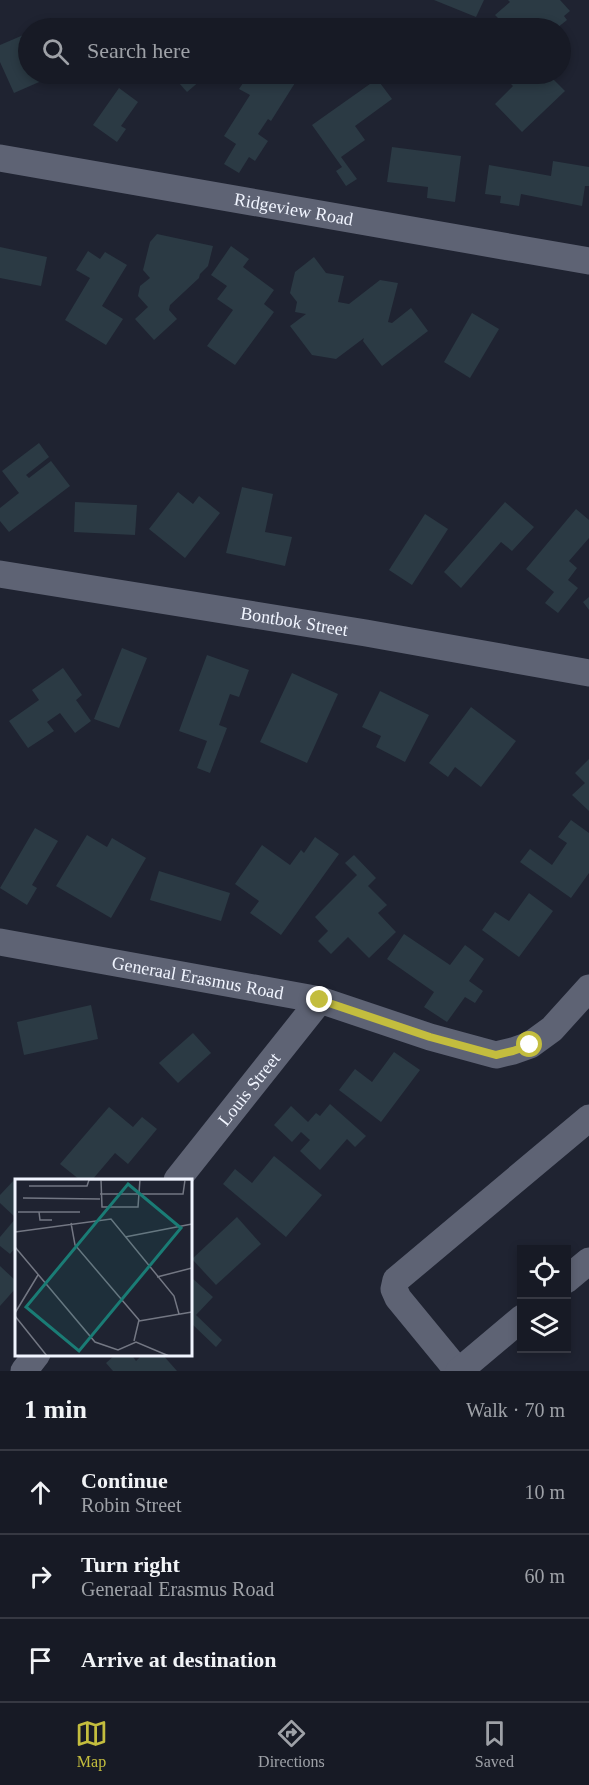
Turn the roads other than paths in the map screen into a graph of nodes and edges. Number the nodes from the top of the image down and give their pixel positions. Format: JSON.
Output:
{"nodes":[{"id":1,"x":0,"y":158,"type":"edge"},
{"id":2,"x":589,"y":261,"type":"edge"},
{"id":3,"x":0,"y":574,"type":"edge"},
{"id":4,"x":589,"y":673,"type":"edge"},
{"id":5,"x":0,"y":942,"type":"edge"},
{"id":6,"x":589,"y":988,"type":"edge"},
{"id":7,"x":320,"y":1000,"type":"junction"},
{"id":8,"x":589,"y":1118,"type":"edge"},
{"id":9,"x":178,"y":1179,"type":"edge"},
{"id":10,"x":589,"y":1261,"type":"edge"},
{"id":11,"x":571,"y":1277,"type":"edge"},
{"id":12,"x":517,"y":1322,"type":"edge"},
{"id":13,"x":35,"y":1356,"type":"edge"},
{"id":14,"x":24,"y":1371,"type":"edge"},
{"id":15,"x":458,"y":1371,"type":"edge"}],
"edges":[{"from":1,"to":2,"type":"street","name":"Ridgeview Road"},
{"from":3,"to":4,"type":"street","name":"Bontbok Street"},
{"from":5,"to":7,"type":"street","name":"Generaal Erasmus Road"},
{"from":6,"to":7,"type":"street","name":"Generaal Erasmus Road"},
{"from":7,"to":9,"type":"street","name":"Louis Street"},
{"from":8,"to":15,"type":"street"},
{"from":10,"to":11,"type":"street"},
{"from":12,"to":15,"type":"street"},
{"from":13,"to":14,"type":"street"}]}
